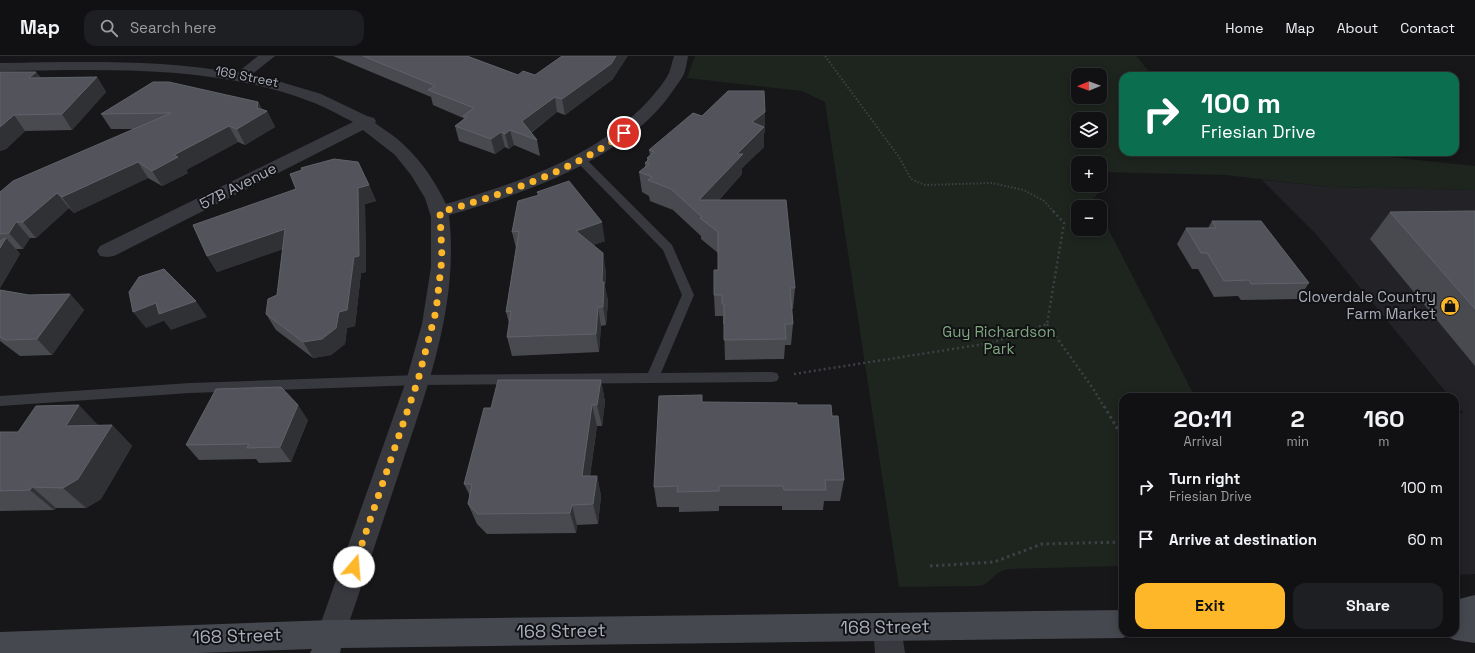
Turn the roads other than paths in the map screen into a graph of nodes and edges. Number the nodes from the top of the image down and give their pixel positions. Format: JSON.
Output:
{"nodes":[{"id":1,"x":268,"y":56,"type":"edge"},
{"id":2,"x":681,"y":56,"type":"edge"},
{"id":3,"x":0,"y":67,"type":"edge"},
{"id":4,"x":244,"y":73,"type":"junction"},
{"id":5,"x":368,"y":121,"type":"junction"},
{"id":6,"x":581,"y":160,"type":"junction"},
{"id":7,"x":440,"y":212,"type":"junction"},
{"id":8,"x":107,"y":251,"type":"dead end"},
{"id":9,"x":772,"y":377,"type":"road end"},
{"id":10,"x":652,"y":378,"type":"junction"},
{"id":11,"x":418,"y":380,"type":"junction"},
{"id":12,"x":0,"y":401,"type":"edge"},
{"id":13,"x":1475,"y":608,"type":"edge"},
{"id":14,"x":1459,"y":613,"type":"edge"},
{"id":15,"x":1119,"y":624,"type":"edge"},
{"id":16,"x":1459,"y":627,"type":"edge"},
{"id":17,"x":1475,"y":629,"type":"edge"},
{"id":18,"x":889,"y":640,"type":"edge"},
{"id":19,"x":328,"y":643,"type":"edge"},
{"id":20,"x":0,"y":646,"type":"edge"}],
"edges":[{"from":1,"to":4,"type":"street"},
{"from":2,"to":6,"type":"street"},
{"from":3,"to":4,"type":"street","name":"169 Street"},
{"from":4,"to":5,"type":"street","name":"169 Street"},
{"from":5,"to":7,"type":"street","name":"169 Street"},
{"from":5,"to":8,"type":"street","name":"57B Avenue"},
{"from":6,"to":7,"type":"street"},
{"from":6,"to":10,"type":"lane"},
{"from":7,"to":11,"type":"street"},
{"from":9,"to":10,"type":"lane"},
{"from":10,"to":11,"type":"lane"},
{"from":11,"to":12,"type":"lane"},
{"from":11,"to":19,"type":"street"},
{"from":13,"to":14,"type":"main road"},
{"from":15,"to":18,"type":"main road","name":"168 Street"},
{"from":16,"to":17,"type":"main road"},
{"from":18,"to":19,"type":"main road","name":"168 Street"},
{"from":19,"to":20,"type":"main road","name":"168 Street"}]}
